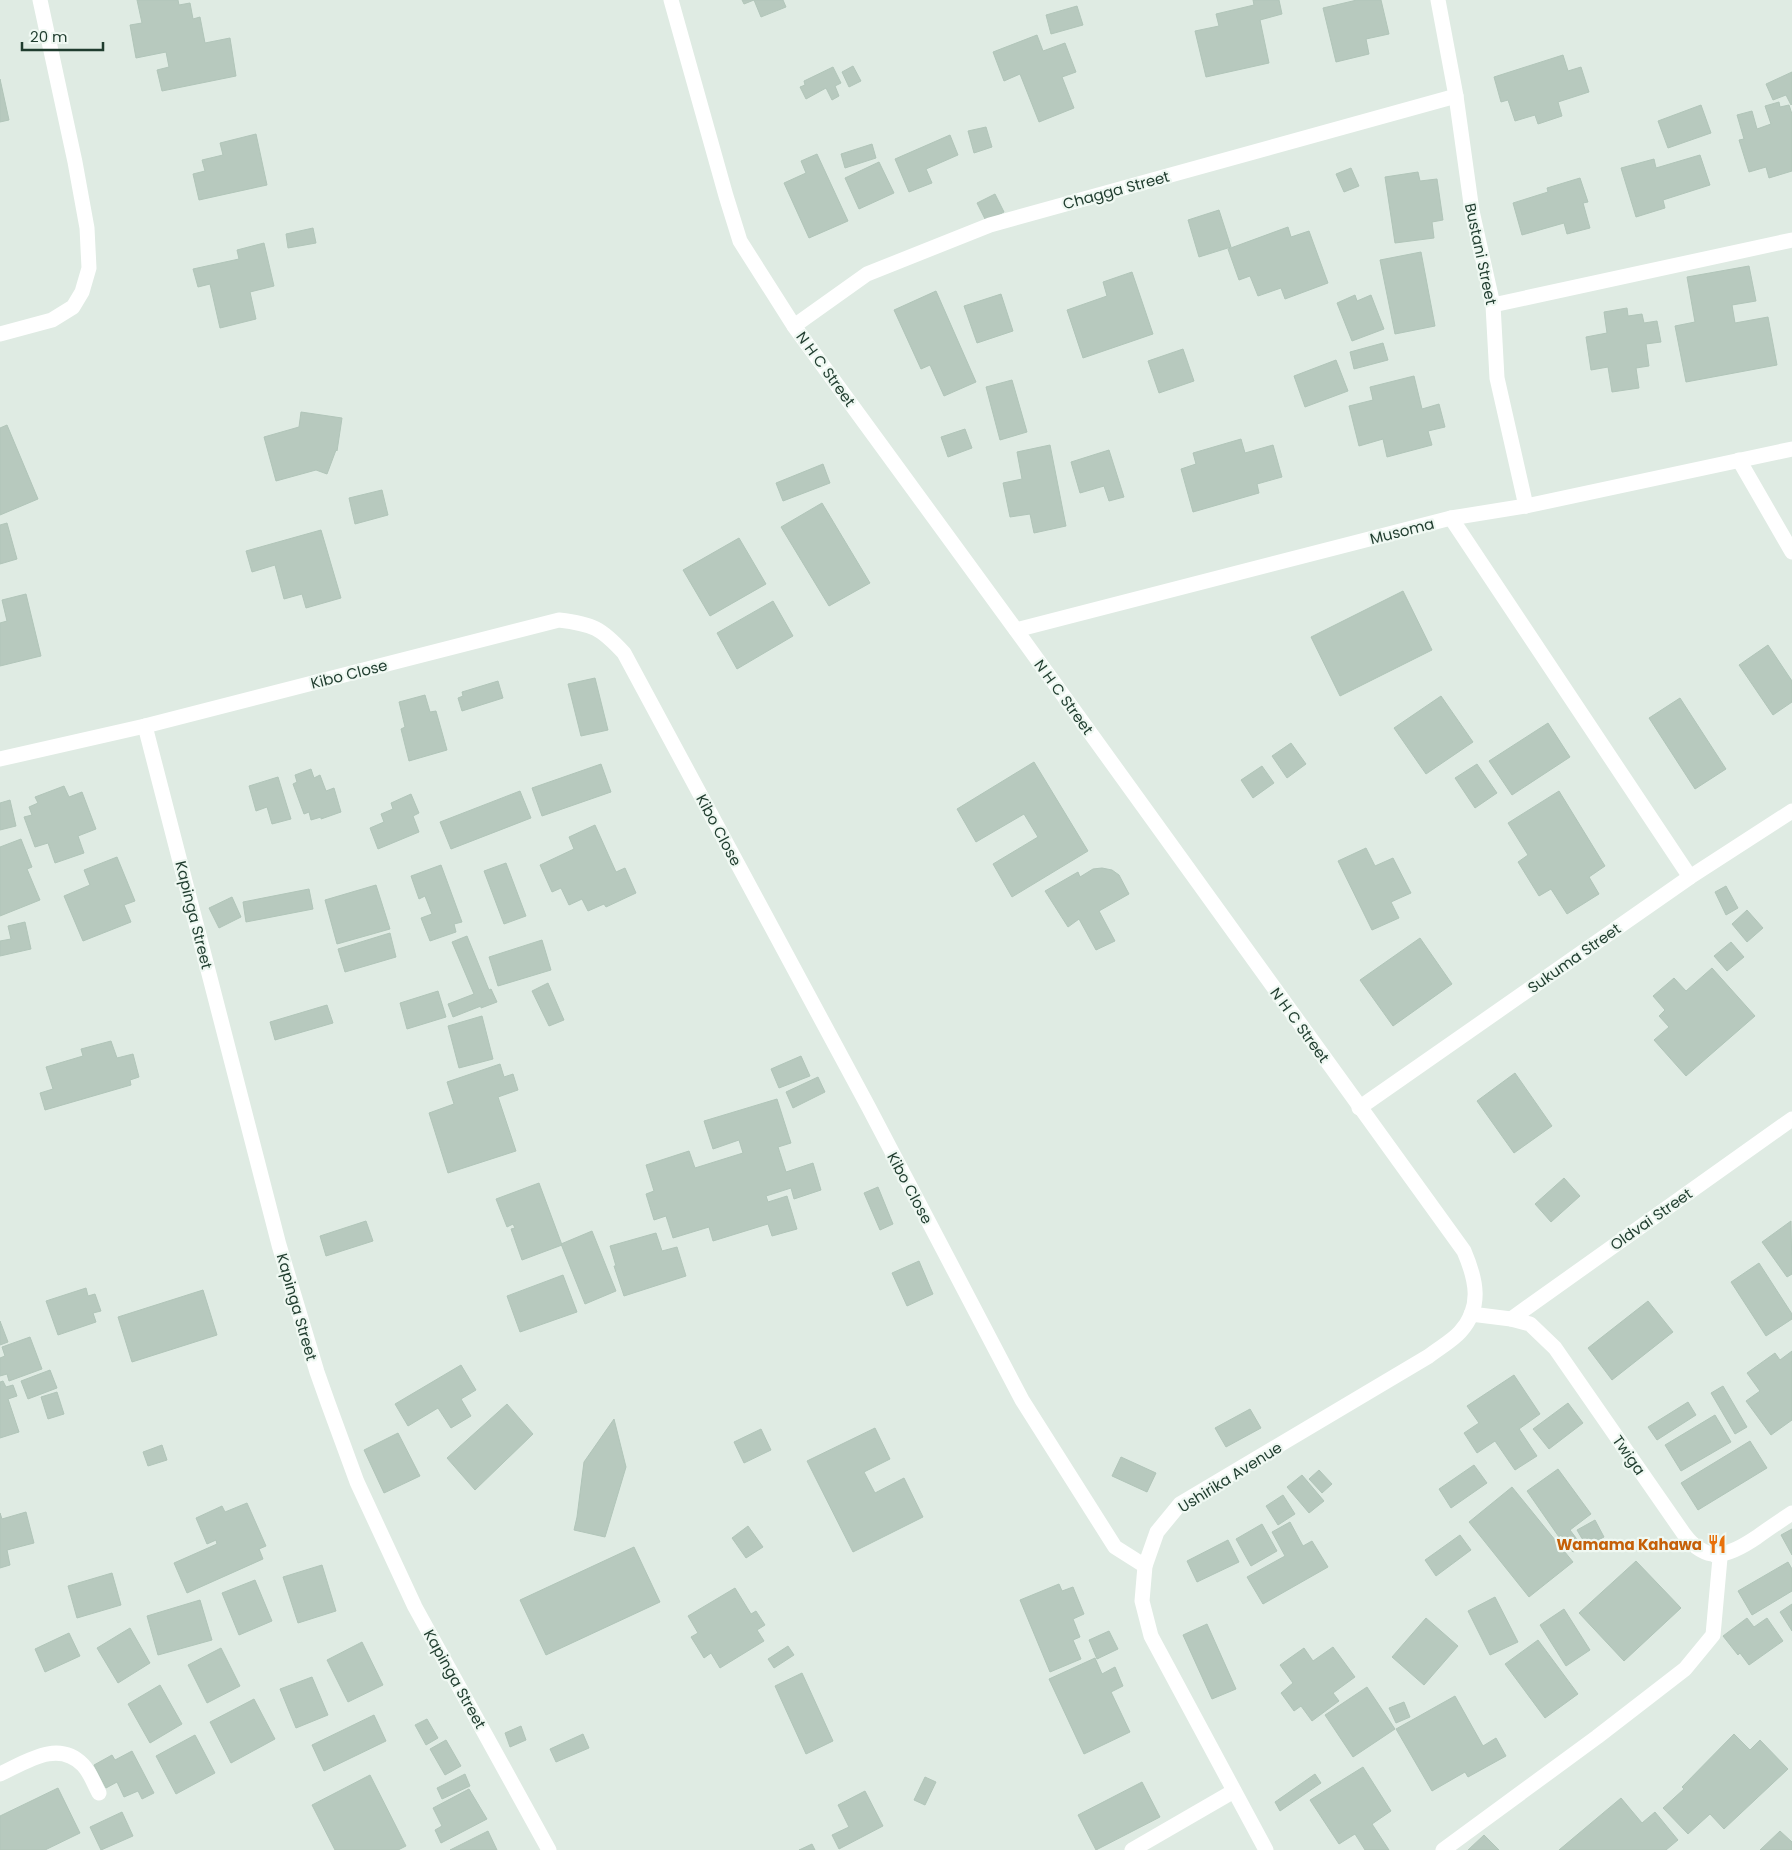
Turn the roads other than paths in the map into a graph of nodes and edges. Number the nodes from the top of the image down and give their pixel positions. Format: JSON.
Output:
{"nodes":[{"id":1,"x":40,"y":0,"type":"edge"},
{"id":2,"x":671,"y":0,"type":"edge"},
{"id":3,"x":1438,"y":0,"type":"edge"},
{"id":4,"x":1456,"y":96,"type":"junction"},
{"id":5,"x":1792,"y":240,"type":"edge"},
{"id":6,"x":1493,"y":305,"type":"junction"},
{"id":7,"x":794,"y":326,"type":"junction"},
{"id":8,"x":0,"y":334,"type":"edge"},
{"id":9,"x":1792,"y":449,"type":"edge"},
{"id":10,"x":1739,"y":460,"type":"junction"},
{"id":11,"x":1526,"y":506,"type":"junction"},
{"id":12,"x":1452,"y":518,"type":"junction"},
{"id":13,"x":1792,"y":552,"type":"edge"},
{"id":14,"x":1016,"y":630,"type":"junction"},
{"id":15,"x":145,"y":726,"type":"junction"},
{"id":16,"x":0,"y":759,"type":"edge"},
{"id":17,"x":1792,"y":811,"type":"edge"},
{"id":18,"x":1690,"y":877,"type":"junction"},
{"id":19,"x":1359,"y":1108,"type":"junction"},
{"id":20,"x":1792,"y":1119,"type":"edge"},
{"id":21,"x":1471,"y":1314,"type":"junction"},
{"id":22,"x":1511,"y":1319,"type":"junction"},
{"id":23,"x":1429,"y":1356,"type":"joint"},
{"id":24,"x":1792,"y":1513,"type":"edge"},
{"id":25,"x":1715,"y":1555,"type":"junction"},
{"id":26,"x":1145,"y":1566,"type":"junction"},
{"id":27,"x":0,"y":1774,"type":"edge"},
{"id":28,"x":1234,"y":1791,"type":"junction"},
{"id":29,"x":99,"y":1793,"type":"dead end"},
{"id":30,"x":549,"y":1850,"type":"edge"},
{"id":31,"x":1132,"y":1850,"type":"edge"},
{"id":32,"x":1266,"y":1850,"type":"edge"},
{"id":33,"x":1443,"y":1850,"type":"edge"}],
"edges":[{"from":1,"to":8,"type":"street"},
{"from":2,"to":7,"type":"street","name":"N H C Street"},
{"from":3,"to":4,"type":"street","name":"Bustani Street"},
{"from":4,"to":6,"type":"street","name":"Bustani Street"},
{"from":4,"to":7,"type":"street","name":"Chagga Street"},
{"from":5,"to":6,"type":"street"},
{"from":6,"to":11,"type":"street","name":"Bustani Street"},
{"from":7,"to":14,"type":"street","name":"N H C Street"},
{"from":9,"to":10,"type":"street","name":"Musoma"},
{"from":10,"to":11,"type":"street","name":"Musoma"},
{"from":10,"to":13,"type":"street"},
{"from":11,"to":12,"type":"street","name":"Musoma"},
{"from":12,"to":14,"type":"street","name":"Musoma"},
{"from":12,"to":18,"type":"street"},
{"from":14,"to":19,"type":"street","name":"N H C Street"},
{"from":15,"to":16,"type":"street","name":"Kibo Close"},
{"from":15,"to":26,"type":"street","name":"Kibo Close"},
{"from":15,"to":30,"type":"street","name":"Kapinga Street"},
{"from":17,"to":18,"type":"street","name":"Sukuma Street"},
{"from":18,"to":19,"type":"street","name":"Sukuma Street"},
{"from":19,"to":21,"type":"street","name":"N H C Street"},
{"from":20,"to":22,"type":"street","name":"Oldvai Street"},
{"from":21,"to":22,"type":"street","name":"Twiga"},
{"from":21,"to":23,"type":"street","name":"N H C Street"},
{"from":22,"to":25,"type":"street","name":"Twiga"},
{"from":23,"to":26,"type":"street","name":"Ushirika Avenue"},
{"from":24,"to":25,"type":"street"},
{"from":25,"to":33,"type":"street"},
{"from":26,"to":28,"type":"street","name":"Ushirika Avenue"},
{"from":27,"to":29,"type":"street"},
{"from":28,"to":31,"type":"street"},
{"from":28,"to":32,"type":"street","name":"Ushirika Avenue"}]}
